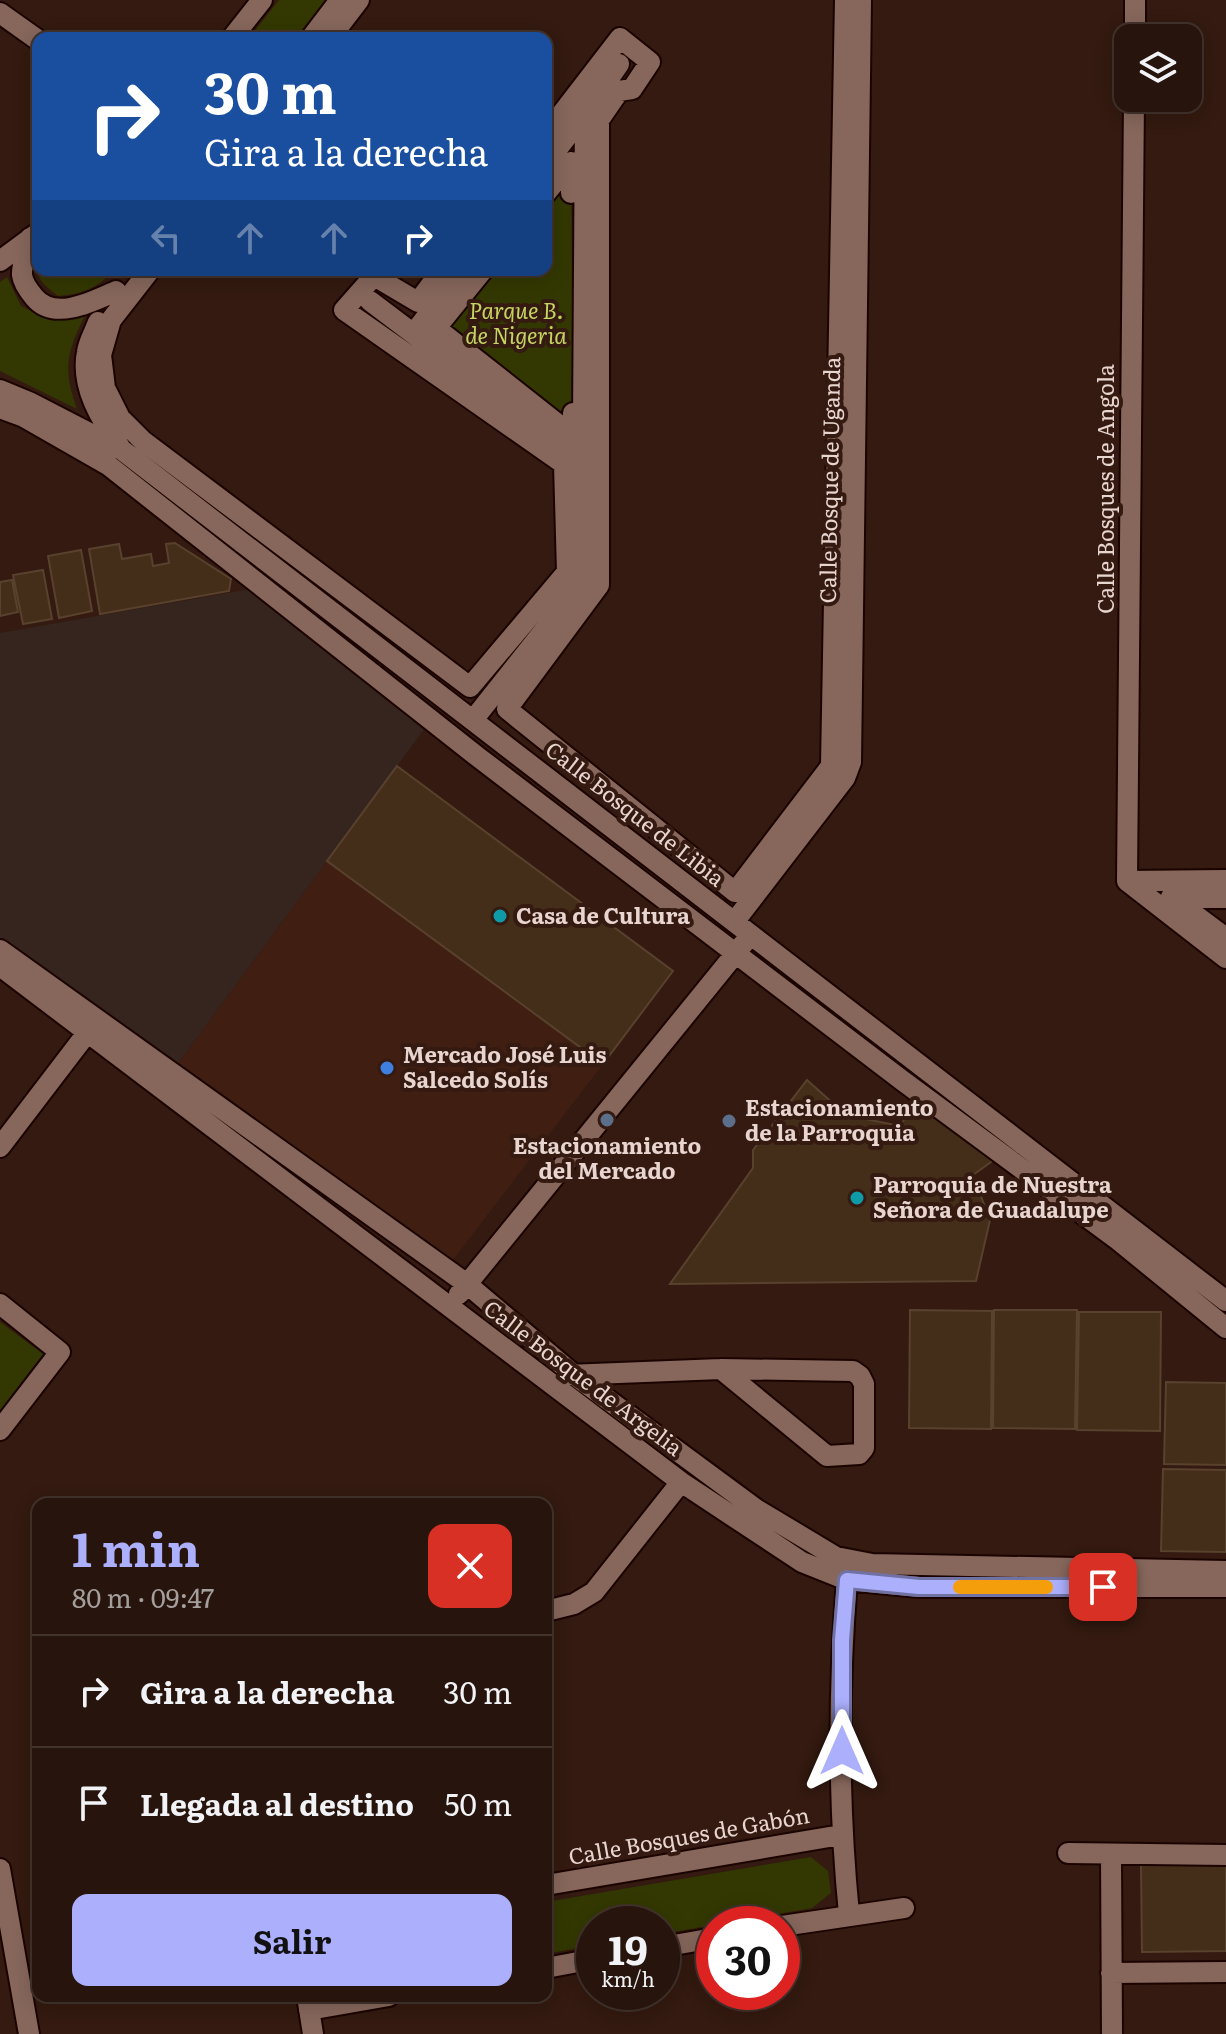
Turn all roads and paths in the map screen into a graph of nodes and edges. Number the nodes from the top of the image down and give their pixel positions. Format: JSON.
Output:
{"nodes":[{"id":1,"x":262,"y":0,"type":"edge"},
{"id":2,"x":340,"y":0,"type":"edge"},
{"id":3,"x":359,"y":0,"type":"edge"},
{"id":4,"x":845,"y":0,"type":"edge"},
{"id":5,"x":861,"y":0,"type":"edge"},
{"id":6,"x":1135,"y":0,"type":"edge"},
{"id":7,"x":0,"y":13,"type":"edge"},
{"id":8,"x":1135,"y":24,"type":"edge"},
{"id":9,"x":237,"y":32,"type":"edge"},
{"id":10,"x":316,"y":32,"type":"edge"},
{"id":11,"x":335,"y":32,"type":"edge"},
{"id":12,"x":32,"y":36,"type":"edge"},
{"id":13,"x":619,"y":64,"type":"dead end"},
{"id":14,"x":1134,"y":112,"type":"edge"},
{"id":15,"x":585,"y":113,"type":"junction"},
{"id":16,"x":552,"y":126,"type":"edge"},
{"id":17,"x":552,"y":156,"type":"edge"},
{"id":18,"x":552,"y":186,"type":"edge"},
{"id":19,"x":32,"y":237,"type":"edge"},
{"id":20,"x":32,"y":242,"type":"edge"},
{"id":21,"x":0,"y":261,"type":"edge"},
{"id":22,"x":128,"y":276,"type":"edge"},
{"id":23,"x":145,"y":276,"type":"edge"},
{"id":24,"x":374,"y":276,"type":"edge"},
{"id":25,"x":374,"y":276,"type":"edge"},
{"id":26,"x":438,"y":276,"type":"edge"},
{"id":27,"x":458,"y":276,"type":"edge"},
{"id":28,"x":478,"y":276,"type":"edge"},
{"id":29,"x":116,"y":291,"type":"junction"},
{"id":30,"x":370,"y":301,"type":"dead end"},
{"id":31,"x":415,"y":333,"type":"junction"},
{"id":32,"x":0,"y":390,"type":"edge"},
{"id":33,"x":0,"y":408,"type":"edge"},
{"id":34,"x":122,"y":450,"type":"junction"},
{"id":35,"x":584,"y":462,"type":"junction"},
{"id":36,"x":473,"y":720,"type":"junction"},
{"id":37,"x":1226,"y":880,"type":"edge"},
{"id":38,"x":1127,"y":881,"type":"junction"},
{"id":39,"x":1226,"y":898,"type":"edge"},
{"id":40,"x":735,"y":921,"type":"junction"},
{"id":41,"x":751,"y":934,"type":"junction"},
{"id":42,"x":1226,"y":938,"type":"edge"},
{"id":43,"x":0,"y":950,"type":"edge"},
{"id":44,"x":735,"y":954,"type":"junction"},
{"id":45,"x":1226,"y":958,"type":"edge"},
{"id":46,"x":0,"y":966,"type":"edge"},
{"id":47,"x":87,"y":1033,"type":"junction"},
{"id":48,"x":0,"y":1147,"type":"edge"},
{"id":49,"x":467,"y":1284,"type":"junction"},
{"id":50,"x":1226,"y":1301,"type":"edge"},
{"id":51,"x":0,"y":1304,"type":"edge"},
{"id":52,"x":449,"y":1306,"type":"junction"},
{"id":53,"x":0,"y":1322,"type":"edge"},
{"id":54,"x":1226,"y":1328,"type":"edge"},
{"id":55,"x":721,"y":1369,"type":"junction"},
{"id":56,"x":573,"y":1374,"type":"junction"},
{"id":57,"x":545,"y":1378,"type":"junction"},
{"id":58,"x":0,"y":1410,"type":"edge"},
{"id":59,"x":0,"y":1430,"type":"edge"},
{"id":60,"x":681,"y":1482,"type":"junction"},
{"id":61,"x":1226,"y":1571,"type":"edge"},
{"id":62,"x":847,"y":1580,"type":"junction"},
{"id":63,"x":1226,"y":1587,"type":"edge"},
{"id":64,"x":552,"y":1610,"type":"edge"},
{"id":65,"x":841,"y":1835,"type":"junction"},
{"id":66,"x":1068,"y":1853,"type":"dead end"},
{"id":67,"x":1111,"y":1855,"type":"junction"},
{"id":68,"x":1226,"y":1855,"type":"edge"},
{"id":69,"x":0,"y":1869,"type":"edge"},
{"id":70,"x":552,"y":1884,"type":"edge"},
{"id":71,"x":904,"y":1908,"type":"dead end"},
{"id":72,"x":849,"y":1914,"type":"junction"},
{"id":73,"x":800,"y":1923,"type":"edge"},
{"id":74,"x":576,"y":1962,"type":"edge"},
{"id":75,"x":552,"y":1967,"type":"edge"},
{"id":76,"x":1226,"y":1972,"type":"edge"},
{"id":77,"x":1111,"y":1973,"type":"junction"},
{"id":78,"x":308,"y":2003,"type":"edge"},
{"id":79,"x":29,"y":2034,"type":"edge"},
{"id":80,"x":313,"y":2034,"type":"edge"},
{"id":81,"x":1112,"y":2034,"type":"edge"}],
"edges":[{"from":1,"to":9,"type":"street"},
{"from":2,"to":10,"type":"street"},
{"from":3,"to":11,"type":"street"},
{"from":4,"to":16,"type":"street"},
{"from":5,"to":40,"type":"street","name":"Calle Bosque de Uganda"},
{"from":6,"to":8,"type":"street"},
{"from":7,"to":12,"type":"street"},
{"from":13,"to":15,"type":"street"},
{"from":14,"to":38,"type":"street","name":"Calle Bosques de Angola"},
{"from":15,"to":17,"type":"street"},
{"from":15,"to":35,"type":"street"},
{"from":18,"to":28,"type":"street"},
{"from":19,"to":21,"type":"street"},
{"from":20,"to":29,"type":"street"},
{"from":22,"to":29,"type":"street"},
{"from":23,"to":25,"type":"street"},
{"from":24,"to":26,"type":"street"},
{"from":27,"to":31,"type":"street"},
{"from":29,"to":34,"type":"street"},
{"from":30,"to":31,"type":"street"},
{"from":31,"to":35,"type":"street"},
{"from":32,"to":34,"type":"street","name":"Calle Bosque de Libia"},
{"from":33,"to":44,"type":"street"},
{"from":34,"to":36,"type":"street","name":"Calle Bosque de Libia"},
{"from":35,"to":36,"type":"street"},
{"from":36,"to":40,"type":"street","name":"Calle Bosque de Libia"},
{"from":37,"to":38,"type":"street"},
{"from":38,"to":45,"type":"street"},
{"from":39,"to":42,"type":"street"},
{"from":40,"to":41,"type":"street","name":"Calle Bosque de Libia"},
{"from":41,"to":44,"type":"street"},
{"from":41,"to":50,"type":"street","name":"Calle Bosque de Libia"},
{"from":43,"to":49,"type":"street"},
{"from":44,"to":49,"type":"street"},
{"from":44,"to":54,"type":"street"},
{"from":46,"to":47,"type":"street","name":"Calle Bosque de Argelia"},
{"from":47,"to":48,"type":"street"},
{"from":47,"to":52,"type":"street","name":"Calle Bosque de Argelia"},
{"from":49,"to":52,"type":"street"},
{"from":49,"to":56,"type":"street"},
{"from":51,"to":59,"type":"street"},
{"from":52,"to":57,"type":"street","name":"Calle Bosque de Argelia"},
{"from":53,"to":58,"type":"street"},
{"from":55,"to":55,"type":"street"},
{"from":55,"to":56,"type":"street"},
{"from":56,"to":57,"type":"street"},
{"from":56,"to":61,"type":"street"},
{"from":57,"to":60,"type":"street","name":"Calle Bosque de Argelia"},
{"from":60,"to":62,"type":"street","name":"Calle Bosque de Argelia"},
{"from":60,"to":64,"type":"street"},
{"from":62,"to":63,"type":"street","name":"Calle Bosque de Argelia"},
{"from":62,"to":65,"type":"street"},
{"from":65,"to":70,"type":"street","name":"Calle Bosques de Gabón"},
{"from":65,"to":72,"type":"street"},
{"from":66,"to":67,"type":"street"},
{"from":67,"to":68,"type":"street"},
{"from":67,"to":77,"type":"street"},
{"from":69,"to":79,"type":"street"},
{"from":71,"to":72,"type":"street"},
{"from":72,"to":73,"type":"street"},
{"from":74,"to":75,"type":"street"},
{"from":76,"to":77,"type":"street"},
{"from":77,"to":81,"type":"street"},
{"from":78,"to":80,"type":"street"}]}
